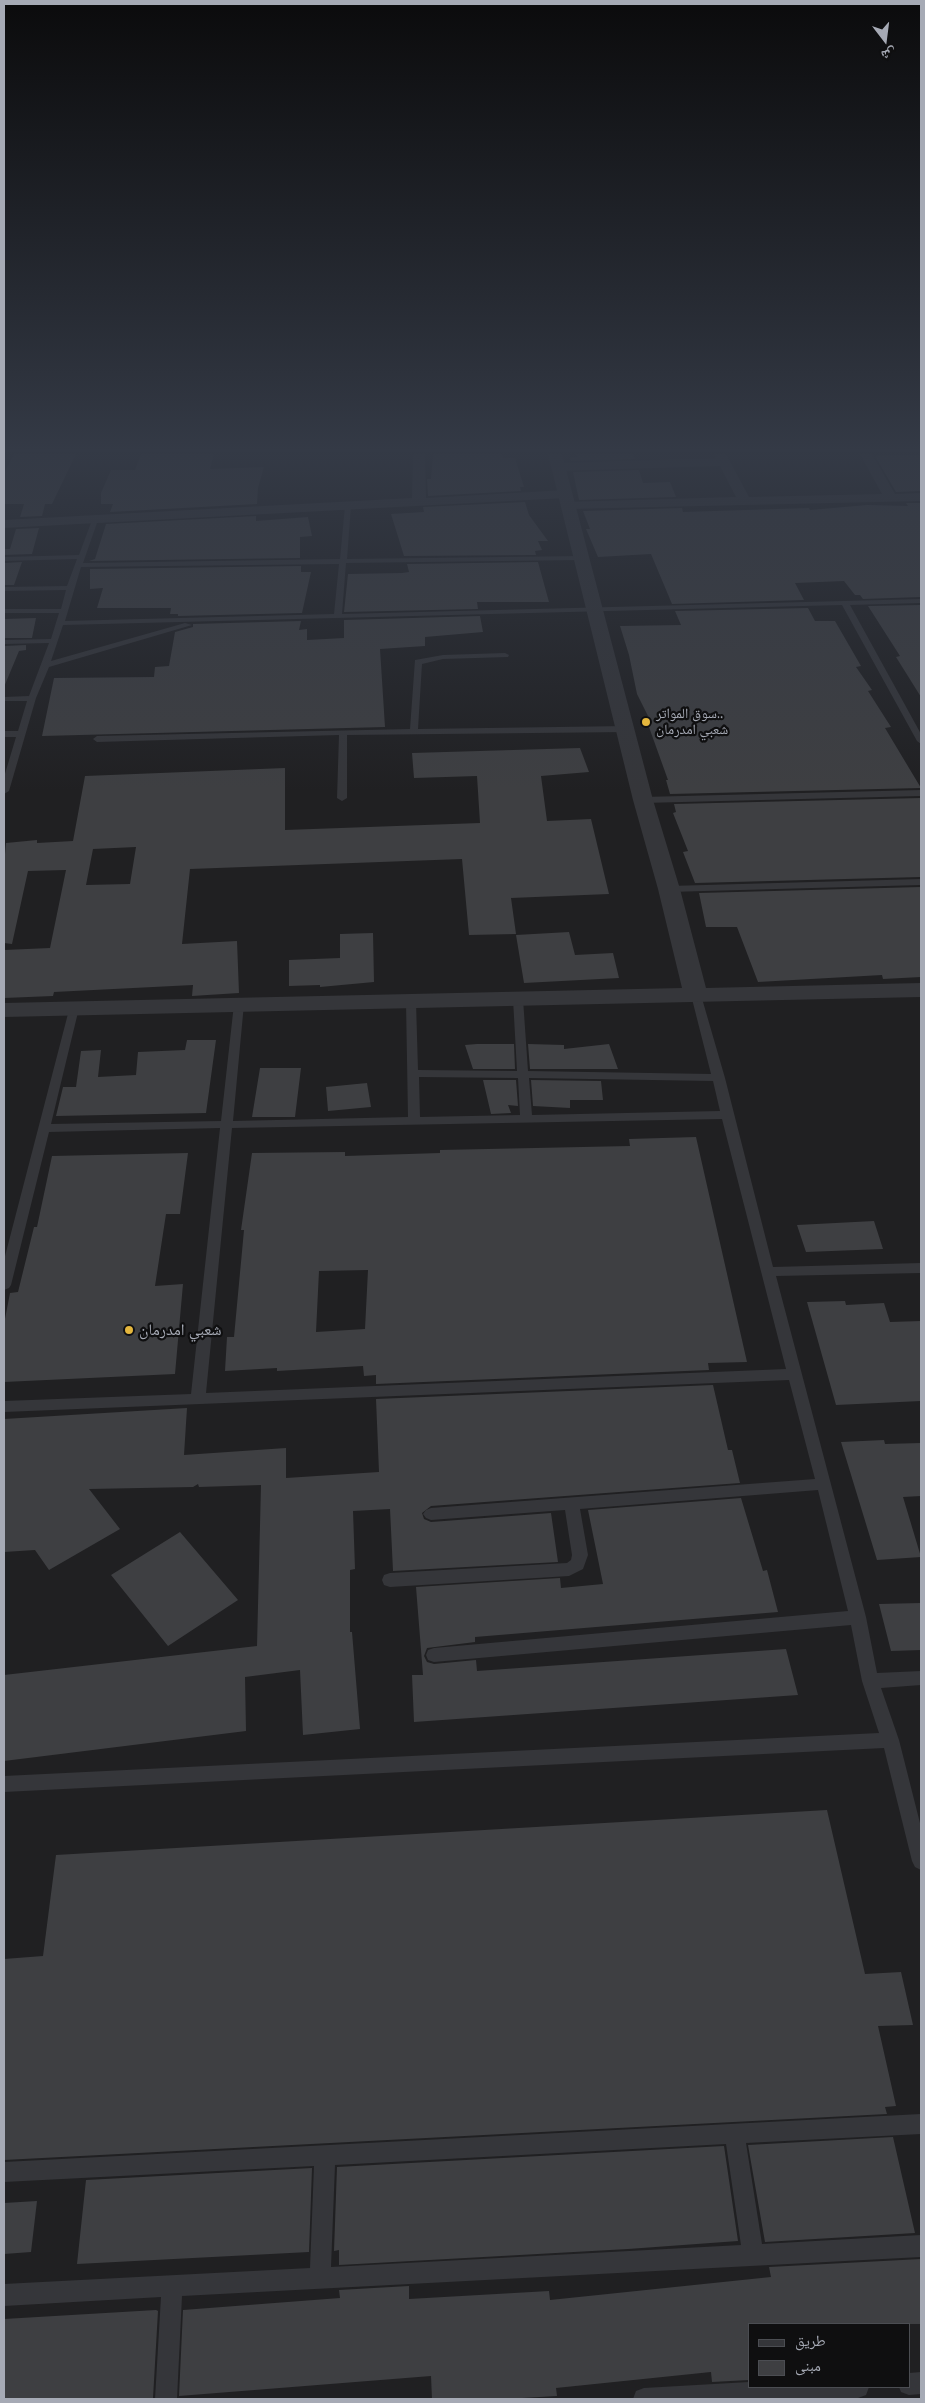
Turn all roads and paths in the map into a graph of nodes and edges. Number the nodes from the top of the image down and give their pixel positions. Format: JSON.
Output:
{"nodes":[{"id":1,"x":79,"y":566,"type":"edge"},
{"id":2,"x":343,"y":566,"type":"edge"},
{"id":3,"x":584,"y":566,"type":"edge"},
{"id":4,"x":70,"y":588,"type":"junction"},
{"id":5,"x":4,"y":589,"type":"edge"},
{"id":6,"x":921,"y":601,"type":"edge"},
{"id":7,"x":845,"y":603,"type":"junction"},
{"id":8,"x":596,"y":609,"type":"junction"},
{"id":9,"x":4,"y":611,"type":"edge"},
{"id":10,"x":64,"y":611,"type":"junction"},
{"id":11,"x":338,"y":616,"type":"junction"},
{"id":12,"x":211,"y":619,"type":"junction"},
{"id":13,"x":60,"y":623,"type":"junction"},
{"id":14,"x":53,"y":641,"type":"junction"},
{"id":15,"x":4,"y":642,"type":"edge"},
{"id":16,"x":506,"y":655,"type":"dead end"},
{"id":17,"x":46,"y":665,"type":"junction"},
{"id":18,"x":32,"y":698,"type":"junction"},
{"id":19,"x":4,"y":699,"type":"edge"},
{"id":20,"x":627,"y":729,"type":"junction"},
{"id":21,"x":414,"y":731,"type":"junction"},
{"id":22,"x":343,"y":732,"type":"junction"},
{"id":23,"x":4,"y":734,"type":"edge"},
{"id":24,"x":22,"y":734,"type":"junction"},
{"id":25,"x":97,"y":739,"type":"dead end"},
{"id":26,"x":921,"y":741,"type":"edge"},
{"id":27,"x":7,"y":772,"type":"edge"},
{"id":28,"x":4,"y":791,"type":"edge"},
{"id":29,"x":921,"y":793,"type":"edge"},
{"id":30,"x":342,"y":798,"type":"dead end"},
{"id":31,"x":643,"y":800,"type":"junction"},
{"id":32,"x":921,"y":882,"type":"edge"},
{"id":33,"x":669,"y":889,"type":"junction"},
{"id":34,"x":921,"y":990,"type":"edge"},
{"id":35,"x":696,"y":995,"type":"junction"},
{"id":36,"x":518,"y":999,"type":"junction"},
{"id":37,"x":411,"y":1002,"type":"junction"},
{"id":38,"x":239,"y":1004,"type":"junction"},
{"id":39,"x":74,"y":1008,"type":"junction"},
{"id":40,"x":4,"y":1010,"type":"edge"},
{"id":41,"x":413,"y":1073,"type":"junction"},
{"id":42,"x":522,"y":1075,"type":"junction"},
{"id":43,"x":719,"y":1078,"type":"junction"},
{"id":44,"x":727,"y":1115,"type":"junction"},
{"id":45,"x":526,"y":1120,"type":"junction"},
{"id":46,"x":414,"y":1122,"type":"junction"},
{"id":47,"x":227,"y":1125,"type":"junction"},
{"id":48,"x":44,"y":1128,"type":"junction"},
{"id":49,"x":921,"y":1268,"type":"edge"},
{"id":50,"x":768,"y":1272,"type":"junction"},
{"id":51,"x":4,"y":1285,"type":"edge"},
{"id":52,"x":795,"y":1374,"type":"junction"},
{"id":53,"x":198,"y":1398,"type":"junction"},
{"id":54,"x":4,"y":1406,"type":"edge"},
{"id":55,"x":823,"y":1484,"type":"junction"},
{"id":56,"x":571,"y":1503,"type":"junction"},
{"id":57,"x":431,"y":1514,"type":"dead end"},
{"id":58,"x":390,"y":1580,"type":"dead end"},
{"id":59,"x":858,"y":1617,"type":"junction"},
{"id":60,"x":434,"y":1655,"type":"dead end"},
{"id":61,"x":921,"y":1678,"type":"edge"},
{"id":62,"x":870,"y":1681,"type":"junction"},
{"id":63,"x":890,"y":1740,"type":"junction"},
{"id":64,"x":4,"y":1784,"type":"edge"},
{"id":65,"x":921,"y":1861,"type":"edge"},
{"id":66,"x":921,"y":2124,"type":"edge"},
{"id":67,"x":734,"y":2134,"type":"junction"},
{"id":68,"x":325,"y":2155,"type":"junction"},
{"id":69,"x":4,"y":2172,"type":"edge"},
{"id":70,"x":921,"y":2246,"type":"edge"},
{"id":71,"x":753,"y":2254,"type":"junction"},
{"id":72,"x":320,"y":2278,"type":"junction"},
{"id":73,"x":172,"y":2286,"type":"junction"},
{"id":74,"x":4,"y":2295,"type":"edge"},
{"id":75,"x":840,"y":2388,"type":"edge"},
{"id":76,"x":166,"y":2399,"type":"edge"},
{"id":77,"x":644,"y":2399,"type":"edge"}],
"edges":[{"from":1,"to":4,"type":"lane"},
{"from":2,"to":11,"type":"lane"},
{"from":3,"to":8,"type":"street"},
{"from":4,"to":5,"type":"lane"},
{"from":4,"to":10,"type":"lane"},
{"from":6,"to":7,"type":"lane"},
{"from":7,"to":8,"type":"lane"},
{"from":7,"to":26,"type":"lane"},
{"from":8,"to":11,"type":"lane"},
{"from":8,"to":20,"type":"street"},
{"from":9,"to":10,"type":"lane"},
{"from":10,"to":13,"type":"lane"},
{"from":11,"to":12,"type":"lane"},
{"from":12,"to":13,"type":"lane"},
{"from":12,"to":17,"type":"lane"},
{"from":13,"to":14,"type":"lane"},
{"from":14,"to":15,"type":"lane"},
{"from":14,"to":17,"type":"lane"},
{"from":16,"to":21,"type":"lane"},
{"from":17,"to":18,"type":"lane"},
{"from":18,"to":19,"type":"lane"},
{"from":18,"to":24,"type":"lane"},
{"from":20,"to":21,"type":"lane"},
{"from":20,"to":31,"type":"street"},
{"from":21,"to":22,"type":"lane"},
{"from":22,"to":25,"type":"lane"},
{"from":22,"to":30,"type":"lane"},
{"from":23,"to":24,"type":"lane"},
{"from":24,"to":27,"type":"lane"},
{"from":27,"to":28,"type":"lane"},
{"from":29,"to":31,"type":"lane"},
{"from":31,"to":33,"type":"street"},
{"from":32,"to":33,"type":"lane"},
{"from":33,"to":35,"type":"street"},
{"from":34,"to":35,"type":"street"},
{"from":35,"to":36,"type":"street"},
{"from":35,"to":43,"type":"lane"},
{"from":36,"to":37,"type":"street"},
{"from":36,"to":42,"type":"lane"},
{"from":37,"to":38,"type":"street"},
{"from":37,"to":41,"type":"lane"},
{"from":38,"to":39,"type":"street"},
{"from":38,"to":47,"type":"lane"},
{"from":39,"to":40,"type":"street"},
{"from":39,"to":48,"type":"lane"},
{"from":41,"to":42,"type":"lane"},
{"from":41,"to":46,"type":"lane"},
{"from":42,"to":43,"type":"lane"},
{"from":42,"to":45,"type":"lane"},
{"from":43,"to":44,"type":"lane"},
{"from":44,"to":45,"type":"lane"},
{"from":44,"to":50,"type":"lane"},
{"from":45,"to":46,"type":"lane"},
{"from":46,"to":47,"type":"lane"},
{"from":47,"to":48,"type":"lane"},
{"from":47,"to":53,"type":"lane"},
{"from":48,"to":51,"type":"lane"},
{"from":49,"to":50,"type":"lane"},
{"from":50,"to":52,"type":"lane"},
{"from":52,"to":53,"type":"lane"},
{"from":52,"to":55,"type":"lane"},
{"from":53,"to":54,"type":"lane"},
{"from":55,"to":56,"type":"lane"},
{"from":55,"to":59,"type":"lane"},
{"from":56,"to":57,"type":"lane"},
{"from":56,"to":58,"type":"lane"},
{"from":59,"to":60,"type":"lane"},
{"from":59,"to":62,"type":"lane"},
{"from":61,"to":62,"type":"lane"},
{"from":62,"to":63,"type":"lane"},
{"from":63,"to":64,"type":"lane"},
{"from":63,"to":65,"type":"lane"},
{"from":66,"to":67,"type":"lane"},
{"from":67,"to":68,"type":"lane"},
{"from":67,"to":71,"type":"lane"},
{"from":68,"to":69,"type":"lane"},
{"from":68,"to":72,"type":"lane"},
{"from":70,"to":71,"type":"lane"},
{"from":71,"to":72,"type":"lane"},
{"from":72,"to":73,"type":"lane"},
{"from":73,"to":74,"type":"lane"},
{"from":73,"to":76,"type":"lane"},
{"from":75,"to":77,"type":"lane"}]}
